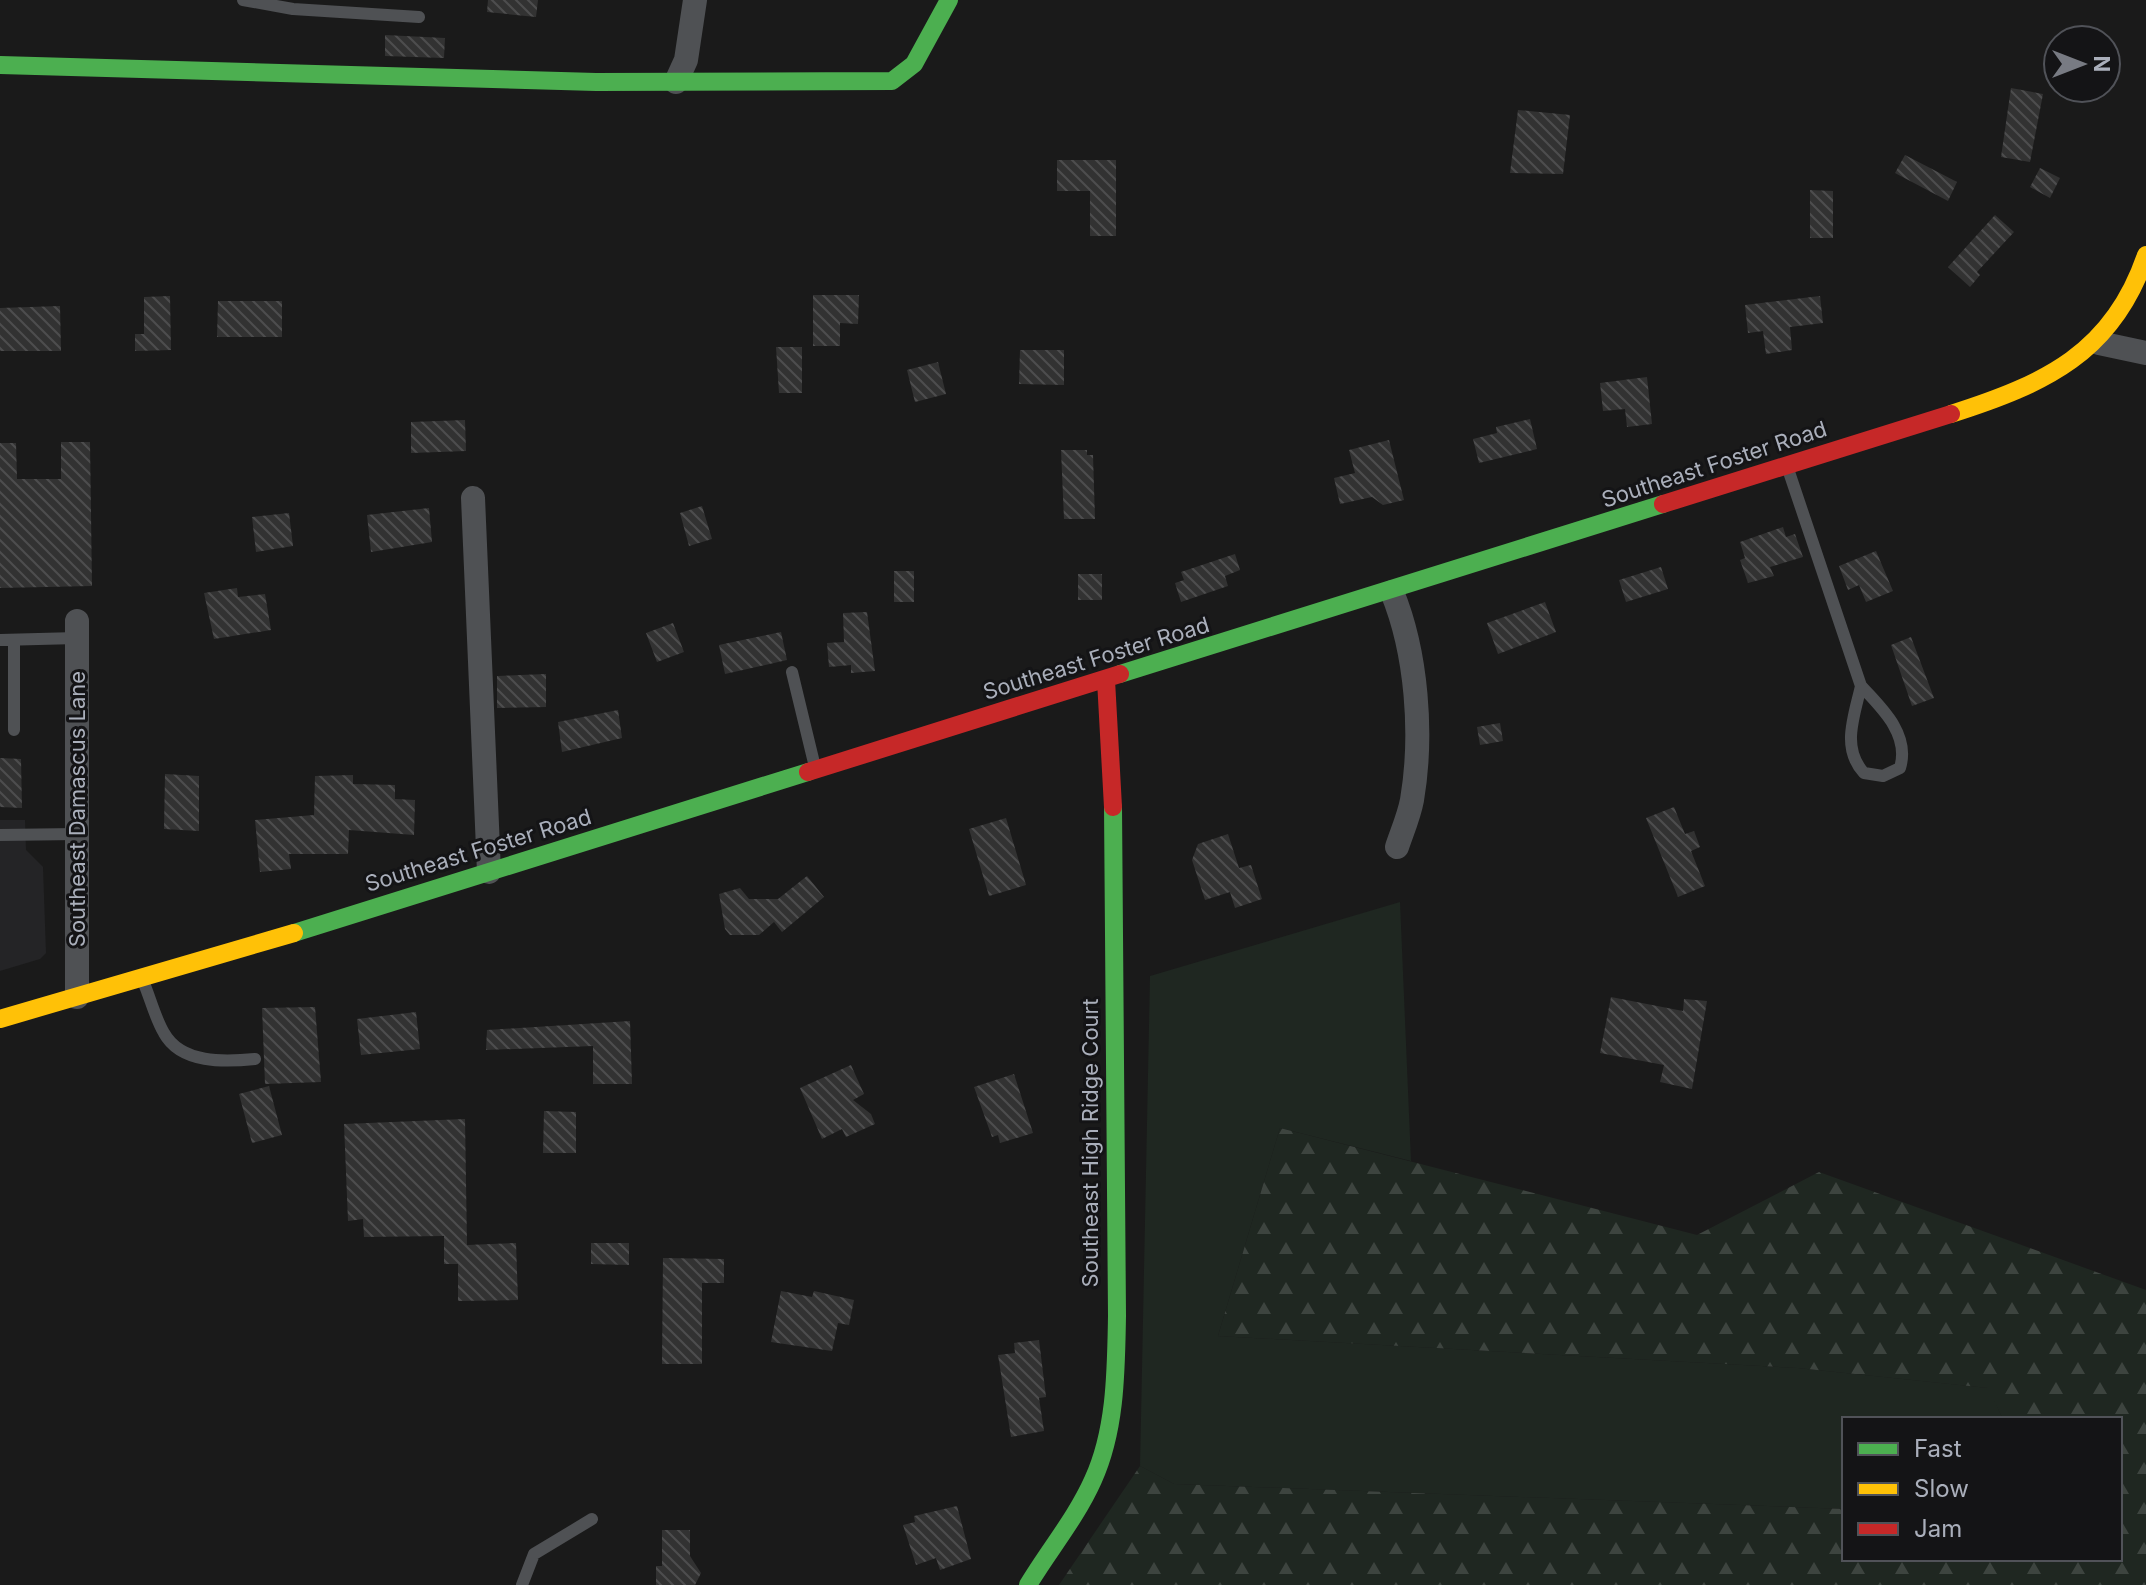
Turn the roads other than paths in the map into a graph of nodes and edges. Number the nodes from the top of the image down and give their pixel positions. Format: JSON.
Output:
{"nodes":[{"id":1,"x":243,"y":0,"type":"edge"},
{"id":2,"x":695,"y":0,"type":"edge"},
{"id":3,"x":949,"y":0,"type":"edge"},
{"id":4,"x":419,"y":17,"type":"dead end"},
{"id":5,"x":0,"y":65,"type":"edge"},
{"id":6,"x":676,"y":82,"type":"junction"},
{"id":7,"x":2146,"y":255,"type":"edge"},
{"id":8,"x":2099,"y":343,"type":"junction"},
{"id":9,"x":2146,"y":353,"type":"edge"},
{"id":10,"x":1787,"y":466,"type":"junction"},
{"id":11,"x":473,"y":498,"type":"dead end"},
{"id":12,"x":1392,"y":592,"type":"junction"},
{"id":13,"x":77,"y":630,"type":"joint"},
{"id":14,"x":0,"y":640,"type":"edge"},
{"id":15,"x":14,"y":640,"type":"junction"},
{"id":16,"x":792,"y":672,"type":"dead end"},
{"id":17,"x":1106,"y":680,"type":"junction"},
{"id":18,"x":1861,"y":686,"type":"junction"},
{"id":19,"x":14,"y":730,"type":"dead end"},
{"id":20,"x":816,"y":770,"type":"junction"},
{"id":21,"x":77,"y":834,"type":"junction"},
{"id":22,"x":0,"y":835,"type":"edge"},
{"id":23,"x":1397,"y":847,"type":"dead end"},
{"id":24,"x":489,"y":872,"type":"junction"},
{"id":25,"x":141,"y":978,"type":"junction"},
{"id":26,"x":77,"y":997,"type":"junction"},
{"id":27,"x":0,"y":1019,"type":"edge"},
{"id":28,"x":255,"y":1059,"type":"dead end"},
{"id":29,"x":592,"y":1519,"type":"dead end"},
{"id":30,"x":522,"y":1585,"type":"edge"},
{"id":31,"x":1028,"y":1585,"type":"edge"}],
"edges":[{"from":1,"to":4,"type":"lane"},
{"from":2,"to":6,"type":"street"},
{"from":3,"to":6,"type":"main road"},
{"from":5,"to":6,"type":"main road"},
{"from":7,"to":8,"type":"main road","name":"Southeast Foster Road"},
{"from":8,"to":9,"type":"street"},
{"from":8,"to":10,"type":"main road","name":"Southeast Foster Road"},
{"from":10,"to":12,"type":"main road","name":"Southeast Foster Road"},
{"from":10,"to":18,"type":"lane"},
{"from":11,"to":24,"type":"street"},
{"from":12,"to":17,"type":"main road","name":"Southeast Foster Road"},
{"from":12,"to":23,"type":"street"},
{"from":13,"to":15,"type":"lane"},
{"from":13,"to":21,"type":"street","name":"Southeast Damascus Lane"},
{"from":14,"to":15,"type":"lane"},
{"from":15,"to":19,"type":"lane"},
{"from":16,"to":20,"type":"lane"},
{"from":17,"to":20,"type":"main road","name":"Southeast Foster Road"},
{"from":17,"to":31,"type":"main road","name":"Southeast High Ridge Court"},
{"from":18,"to":18,"type":"lane"},
{"from":20,"to":24,"type":"main road","name":"Southeast Foster Road"},
{"from":21,"to":22,"type":"lane"},
{"from":21,"to":26,"type":"street","name":"Southeast Damascus Lane"},
{"from":24,"to":25,"type":"main road","name":"Southeast Foster Road"},
{"from":25,"to":26,"type":"main road","name":"Southeast Foster Road"},
{"from":25,"to":28,"type":"lane"},
{"from":26,"to":27,"type":"main road","name":"Southeast Foster Road"},
{"from":29,"to":30,"type":"lane"}]}
